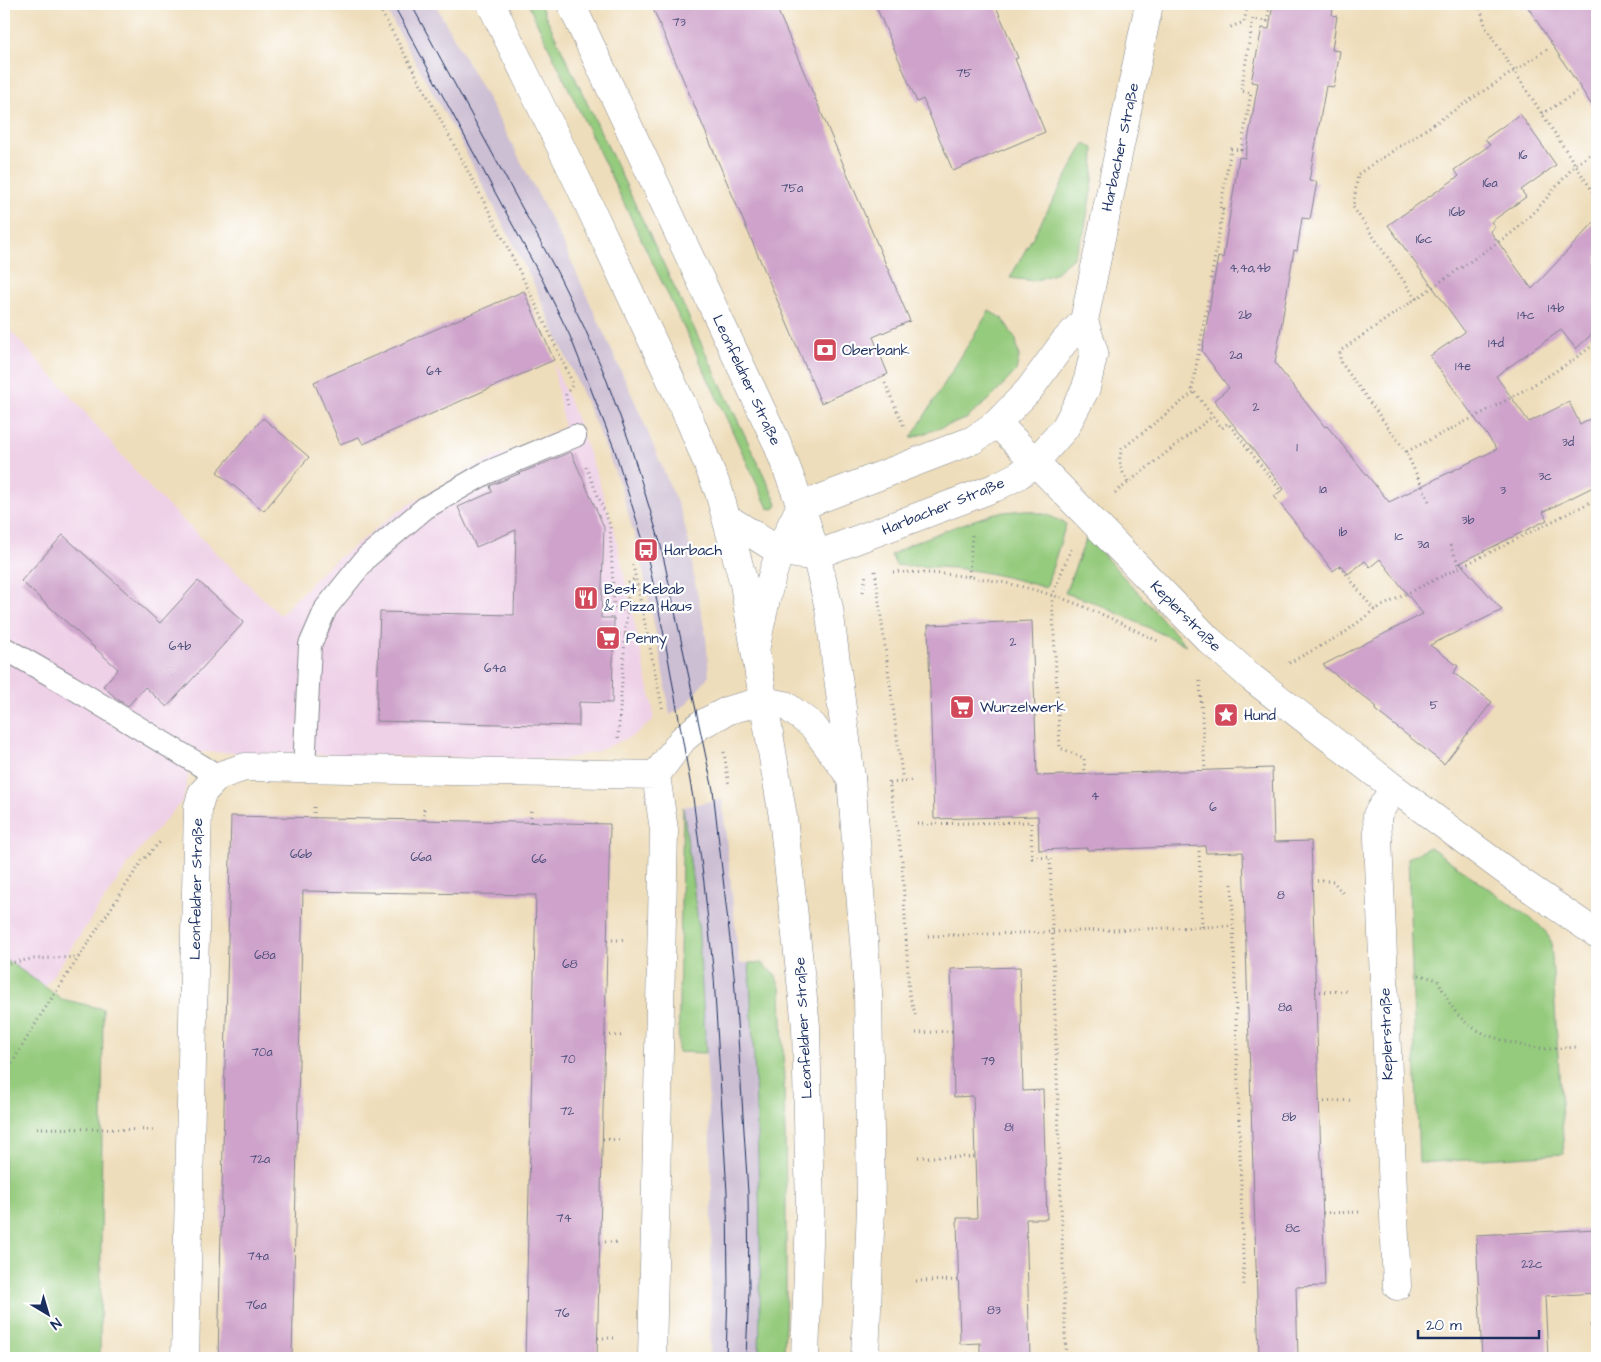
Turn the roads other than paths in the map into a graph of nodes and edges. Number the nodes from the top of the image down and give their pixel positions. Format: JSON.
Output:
{"nodes":[{"id":1,"x":491,"y":4,"type":"edge"},
{"id":2,"x":571,"y":4,"type":"edge"},
{"id":3,"x":1149,"y":4,"type":"edge"},
{"id":4,"x":1084,"y":320,"type":"junction"},
{"id":5,"x":996,"y":422,"type":"junction"},
{"id":6,"x":575,"y":436,"type":"road end"},
{"id":7,"x":1035,"y":462,"type":"junction"},
{"id":8,"x":801,"y":506,"type":"junction"},
{"id":9,"x":727,"y":518,"type":"junction"},
{"id":10,"x":779,"y":551,"type":"junction"},
{"id":11,"x":816,"y":555,"type":"junction"},
{"id":12,"x":756,"y":646,"type":"junction"},
{"id":13,"x":4,"y":648,"type":"edge"},
{"id":14,"x":763,"y":700,"type":"junction"},
{"id":15,"x":304,"y":769,"type":"junction"},
{"id":16,"x":656,"y":775,"type":"junction"},
{"id":17,"x":218,"y":776,"type":"junction"},
{"id":18,"x":851,"y":778,"type":"junction"},
{"id":19,"x":1394,"y":788,"type":"junction"},
{"id":20,"x":1597,"y":934,"type":"edge"},
{"id":21,"x":1397,"y":1286,"type":"dead end"},
{"id":22,"x":185,"y":1358,"type":"edge"},
{"id":23,"x":652,"y":1358,"type":"edge"},
{"id":24,"x":805,"y":1358,"type":"edge"},
{"id":25,"x":865,"y":1358,"type":"edge"}],
"edges":[{"from":1,"to":9,"type":"street","name":"Leonfeldner Straße"},
{"from":2,"to":8,"type":"street","name":"Leonfeldner Straße"},
{"from":3,"to":4,"type":"street","name":"Harbacher Straße"},
{"from":4,"to":5,"type":"street"},
{"from":4,"to":7,"type":"street","name":"Harbacher Straße"},
{"from":5,"to":7,"type":"street","name":"Keplerstraße"},
{"from":5,"to":8,"type":"street"},
{"from":6,"to":15,"type":"lane"},
{"from":7,"to":11,"type":"street","name":"Harbacher Straße"},
{"from":7,"to":19,"type":"street","name":"Keplerstraße"},
{"from":8,"to":10,"type":"street"},
{"from":8,"to":11,"type":"street","name":"Leonfeldner Straße"},
{"from":9,"to":10,"type":"street","name":"Harbacher Straße"},
{"from":9,"to":12,"type":"street","name":"Leonfeldner Straße"},
{"from":10,"to":11,"type":"street","name":"Harbacher Straße"},
{"from":10,"to":12,"type":"street"},
{"from":11,"to":18,"type":"street","name":"Leonfeldner Straße"},
{"from":12,"to":14,"type":"street","name":"Leonfeldner Straße"},
{"from":13,"to":17,"type":"lane"},
{"from":14,"to":16,"type":"street"},
{"from":14,"to":18,"type":"street"},
{"from":14,"to":24,"type":"street","name":"Leonfeldner Straße"},
{"from":15,"to":16,"type":"street"},
{"from":15,"to":17,"type":"street"},
{"from":16,"to":23,"type":"street"},
{"from":17,"to":22,"type":"street","name":"Leonfeldner Straße"},
{"from":18,"to":25,"type":"street","name":"Leonfeldner Straße"},
{"from":19,"to":20,"type":"street","name":"Keplerstraße"},
{"from":19,"to":21,"type":"street","name":"Keplerstraße"}]}
